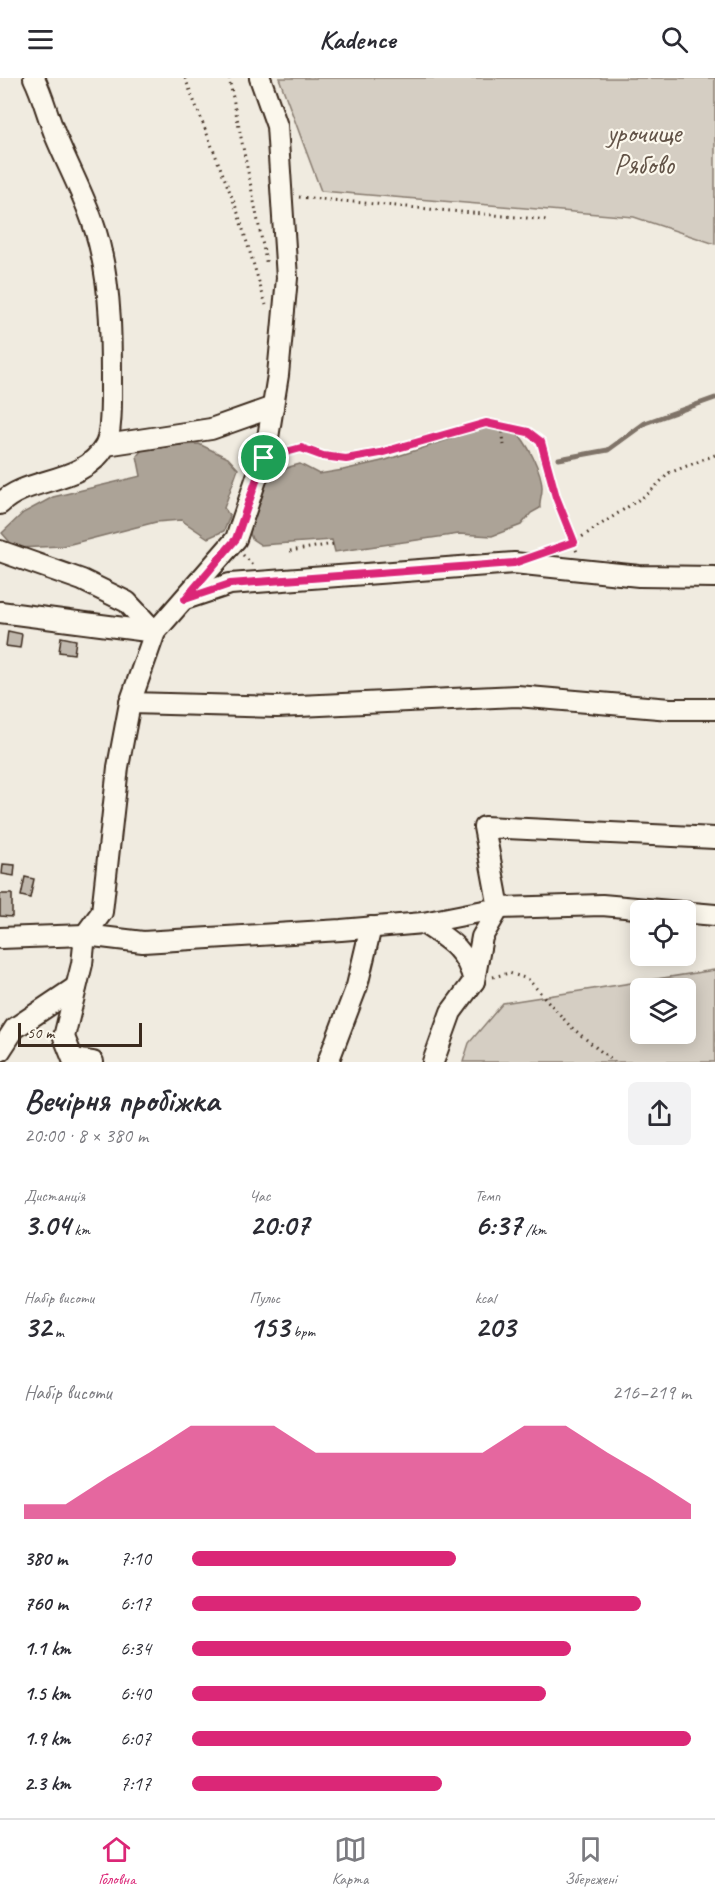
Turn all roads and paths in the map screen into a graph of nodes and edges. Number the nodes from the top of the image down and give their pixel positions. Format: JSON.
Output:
{"nodes":[{"id":1,"x":34,"y":78,"type":"edge"},
{"id":2,"x":185,"y":78,"type":"edge"},
{"id":3,"x":229,"y":78,"type":"edge"},
{"id":4,"x":260,"y":78,"type":"edge"},
{"id":5,"x":282,"y":194,"type":"junction"},
{"id":6,"x":548,"y":220,"type":"dead end"},
{"id":7,"x":268,"y":272,"type":"dead end"},
{"id":8,"x":270,"y":313,"type":"dead end"},
{"id":9,"x":273,"y":407,"type":"junction"},
{"id":10,"x":502,"y":426,"type":"junction"},
{"id":11,"x":504,"y":444,"type":"dead end"},
{"id":12,"x":106,"y":445,"type":"junction"},
{"id":13,"x":715,"y":455,"type":"edge"},
{"id":14,"x":264,"y":458,"type":"junction"},
{"id":15,"x":0,"y":504,"type":"edge"},
{"id":16,"x":574,"y":542,"type":"junction"},
{"id":17,"x":334,"y":544,"type":"dead end"},
{"id":18,"x":554,"y":549,"type":"dead end"},
{"id":19,"x":290,"y":551,"type":"dead end"},
{"id":20,"x":0,"y":552,"type":"edge"},
{"id":21,"x":589,"y":570,"type":"junction"},
{"id":22,"x":715,"y":577,"type":"edge"},
{"id":23,"x":185,"y":599,"type":"junction"},
{"id":24,"x":0,"y":612,"type":"edge"},
{"id":25,"x":155,"y":632,"type":"junction"},
{"id":26,"x":130,"y":703,"type":"junction"},
{"id":27,"x":715,"y":709,"type":"edge"},
{"id":28,"x":715,"y":838,"type":"edge"},
{"id":29,"x":499,"y":908,"type":"junction"},
{"id":30,"x":715,"y":915,"type":"edge"},
{"id":31,"x":423,"y":923,"type":"junction"},
{"id":32,"x":370,"y":927,"type":"junction"},
{"id":33,"x":85,"y":934,"type":"junction"},
{"id":34,"x":0,"y":938,"type":"edge"},
{"id":35,"x":474,"y":981,"type":"junction"},
{"id":36,"x":76,"y":987,"type":"junction"},
{"id":37,"x":0,"y":1051,"type":"edge"},
{"id":38,"x":81,"y":1061,"type":"edge"},
{"id":39,"x":328,"y":1062,"type":"edge"},
{"id":40,"x":433,"y":1062,"type":"edge"},
{"id":41,"x":614,"y":1062,"type":"edge"}],
"edges":[{"from":1,"to":12,"type":"street"},
{"from":2,"to":8,"type":"path"},
{"from":3,"to":7,"type":"path"},
{"from":4,"to":5,"type":"street"},
{"from":5,"to":6,"type":"path"},
{"from":5,"to":9,"type":"street"},
{"from":9,"to":12,"type":"street"},
{"from":9,"to":14,"type":"street"},
{"from":10,"to":11,"type":"path"},
{"from":10,"to":14,"type":"path"},
{"from":10,"to":16,"type":"path"},
{"from":12,"to":15,"type":"street"},
{"from":13,"to":16,"type":"path"},
{"from":14,"to":23,"type":"street"},
{"from":16,"to":18,"type":"path"},
{"from":16,"to":21,"type":"path"},
{"from":17,"to":19,"type":"path"},
{"from":20,"to":25,"type":"street"},
{"from":21,"to":22,"type":"street"},
{"from":21,"to":23,"type":"street"},
{"from":23,"to":25,"type":"street"},
{"from":24,"to":25,"type":"street"},
{"from":25,"to":26,"type":"street"},
{"from":26,"to":27,"type":"street"},
{"from":26,"to":33,"type":"street"},
{"from":28,"to":29,"type":"street"},
{"from":29,"to":30,"type":"street"},
{"from":29,"to":31,"type":"street"},
{"from":29,"to":35,"type":"street"},
{"from":31,"to":32,"type":"street"},
{"from":31,"to":35,"type":"street"},
{"from":32,"to":33,"type":"street"},
{"from":32,"to":39,"type":"street"},
{"from":33,"to":34,"type":"street"},
{"from":33,"to":36,"type":"street"},
{"from":35,"to":40,"type":"street"},
{"from":35,"to":41,"type":"path"},
{"from":36,"to":37,"type":"street"},
{"from":36,"to":38,"type":"street"}]}
